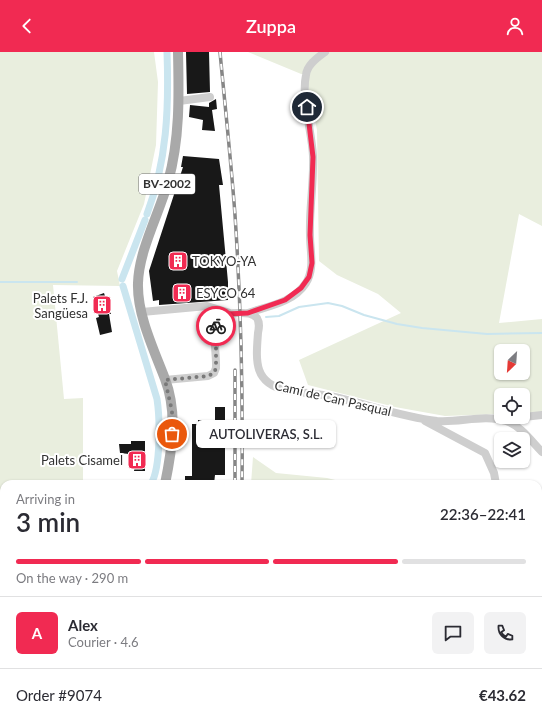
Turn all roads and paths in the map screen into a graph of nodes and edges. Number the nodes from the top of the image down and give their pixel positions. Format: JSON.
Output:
{"nodes":[{"id":1,"x":178,"y":52,"type":"edge"},
{"id":2,"x":325,"y":52,"type":"edge"},
{"id":3,"x":210,"y":97,"type":"dead end"},
{"id":4,"x":179,"y":101,"type":"junction"},
{"id":5,"x":142,"y":312,"type":"junction"},
{"id":6,"x":231,"y":313,"type":"junction"},
{"id":7,"x":248,"y":313,"type":"junction"},
{"id":8,"x":165,"y":380,"type":"junction"},
{"id":9,"x":542,"y":415,"type":"edge"},
{"id":10,"x":530,"y":416,"type":"edge"},
{"id":11,"x":421,"y":419,"type":"junction"},
{"id":12,"x":494,"y":419,"type":"edge"},
{"id":13,"x":460,"y":421,"type":"junction"},
{"id":14,"x":511,"y":424,"type":"edge"},
{"id":15,"x":461,"y":441,"type":"junction"},
{"id":16,"x":542,"y":452,"type":"edge"},
{"id":17,"x":166,"y":480,"type":"edge"},
{"id":18,"x":495,"y":480,"type":"edge"}],
"edges":[{"from":1,"to":4,"type":"main road","number":"BV-2002"},
{"from":2,"to":7,"type":"street"},
{"from":3,"to":4,"type":"street"},
{"from":4,"to":5,"type":"main road","number":"BV-2002"},
{"from":5,"to":6,"type":"street"},
{"from":5,"to":8,"type":"main road","number":"BV-2002"},
{"from":6,"to":7,"type":"street"},
{"from":6,"to":8,"type":"street"},
{"from":7,"to":11,"type":"street","name":"Camí de Can Pasqual"},
{"from":8,"to":17,"type":"main road","number":"BV-2002"},
{"from":9,"to":10,"type":"street"},
{"from":11,"to":13,"type":"street"},
{"from":11,"to":15,"type":"street"},
{"from":12,"to":13,"type":"street"},
{"from":13,"to":15,"type":"street"},
{"from":14,"to":16,"type":"street"},
{"from":15,"to":18,"type":"street"}]}
